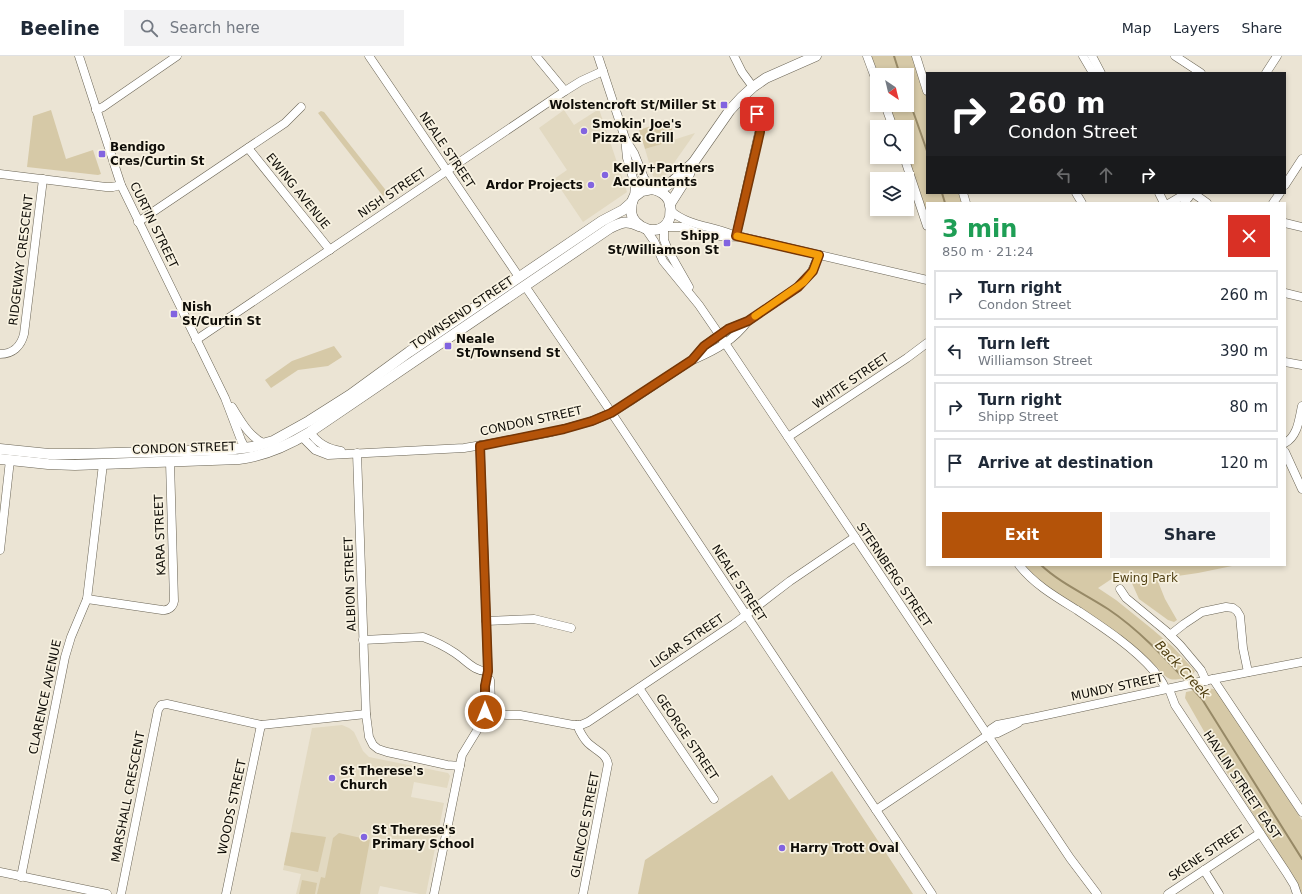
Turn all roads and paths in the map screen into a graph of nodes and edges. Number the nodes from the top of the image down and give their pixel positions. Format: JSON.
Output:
{"nodes":[{"id":1,"x":79,"y":56,"type":"edge"},
{"id":2,"x":177,"y":56,"type":"edge"},
{"id":3,"x":369,"y":56,"type":"edge"},
{"id":4,"x":536,"y":56,"type":"edge"},
{"id":5,"x":598,"y":56,"type":"edge"},
{"id":6,"x":734,"y":56,"type":"edge"},
{"id":7,"x":816,"y":56,"type":"edge"},
{"id":8,"x":867,"y":56,"type":"edge"},
{"id":9,"x":916,"y":56,"type":"edge"},
{"id":10,"x":1083,"y":56,"type":"edge"},
{"id":11,"x":1092,"y":56,"type":"edge"},
{"id":12,"x":1175,"y":56,"type":"edge"},
{"id":13,"x":1277,"y":56,"type":"edge"},
{"id":14,"x":871,"y":68,"type":"edge"},
{"id":15,"x":603,"y":71,"type":"junction"},
{"id":16,"x":1092,"y":72,"type":"edge"},
{"id":17,"x":1100,"y":72,"type":"edge"},
{"id":18,"x":1199,"y":72,"type":"edge"},
{"id":19,"x":1267,"y":72,"type":"edge"},
{"id":20,"x":753,"y":87,"type":"junction"},
{"id":21,"x":926,"y":88,"type":"edge"},
{"id":22,"x":565,"y":91,"type":"junction"},
{"id":23,"x":742,"y":97,"type":"junction"},
{"id":24,"x":301,"y":107,"type":"dead end"},
{"id":25,"x":96,"y":110,"type":"junction"},
{"id":26,"x":625,"y":138,"type":"junction"},
{"id":27,"x":248,"y":148,"type":"junction"},
{"id":28,"x":1302,"y":159,"type":"edge"},
{"id":29,"x":693,"y":163,"type":"junction"},
{"id":30,"x":906,"y":164,"type":"edge"},
{"id":31,"x":447,"y":171,"type":"junction"},
{"id":32,"x":0,"y":174,"type":"edge"},
{"id":33,"x":43,"y":179,"type":"junction"},
{"id":34,"x":1286,"y":183,"type":"edge"},
{"id":35,"x":121,"y":185,"type":"junction"},
{"id":36,"x":655,"y":190,"type":"junction"},
{"id":37,"x":1185,"y":194,"type":"edge"},
{"id":38,"x":1191,"y":194,"type":"edge"},
{"id":39,"x":1194,"y":194,"type":"edge"},
{"id":40,"x":633,"y":200,"type":"junction"},
{"id":41,"x":1172,"y":202,"type":"edge"},
{"id":42,"x":1185,"y":202,"type":"edge"},
{"id":43,"x":1206,"y":202,"type":"edge"},
{"id":44,"x":670,"y":207,"type":"junction"},
{"id":45,"x":138,"y":222,"type":"junction"},
{"id":46,"x":926,"y":223,"type":"edge"},
{"id":47,"x":1286,"y":223,"type":"edge"},
{"id":48,"x":642,"y":227,"type":"junction"},
{"id":49,"x":664,"y":227,"type":"junction"},
{"id":50,"x":1302,"y":227,"type":"edge"},
{"id":51,"x":736,"y":236,"type":"junction"},
{"id":52,"x":330,"y":250,"type":"junction"},
{"id":53,"x":819,"y":255,"type":"junction"},
{"id":54,"x":519,"y":277,"type":"junction"},
{"id":55,"x":926,"y":280,"type":"edge"},
{"id":56,"x":525,"y":286,"type":"junction"},
{"id":57,"x":1286,"y":293,"type":"edge"},
{"id":58,"x":1302,"y":297,"type":"edge"},
{"id":59,"x":699,"y":305,"type":"junction"},
{"id":60,"x":748,"y":321,"type":"junction"},
{"id":61,"x":720,"y":334,"type":"junction"},
{"id":62,"x":196,"y":340,"type":"junction"},
{"id":63,"x":725,"y":343,"type":"junction"},
{"id":64,"x":926,"y":344,"type":"edge"},
{"id":65,"x":0,"y":354,"type":"edge"},
{"id":66,"x":692,"y":360,"type":"junction"},
{"id":67,"x":1286,"y":362,"type":"edge"},
{"id":68,"x":1302,"y":365,"type":"edge"},
{"id":69,"x":225,"y":398,"type":"junction"},
{"id":70,"x":1302,"y":406,"type":"edge"},
{"id":71,"x":611,"y":413,"type":"junction"},
{"id":72,"x":300,"y":426,"type":"joint"},
{"id":73,"x":306,"y":434,"type":"junction"},
{"id":74,"x":1299,"y":434,"type":"edge"},
{"id":75,"x":788,"y":437,"type":"junction"},
{"id":76,"x":1286,"y":442,"type":"edge"},
{"id":77,"x":265,"y":444,"type":"junction"},
{"id":78,"x":480,"y":446,"type":"junction"},
{"id":79,"x":245,"y":448,"type":"junction"},
{"id":80,"x":0,"y":449,"type":"edge"},
{"id":81,"x":358,"y":453,"type":"junction"},
{"id":82,"x":102,"y":454,"type":"junction"},
{"id":83,"x":1286,"y":454,"type":"edge"},
{"id":84,"x":7,"y":456,"type":"edge"},
{"id":85,"x":170,"y":462,"type":"junction"},
{"id":86,"x":103,"y":464,"type":"junction"},
{"id":87,"x":1302,"y":489,"type":"edge"},
{"id":88,"x":855,"y":537,"type":"junction"},
{"id":89,"x":0,"y":550,"type":"edge"},
{"id":90,"x":1020,"y":566,"type":"edge"},
{"id":91,"x":1120,"y":589,"type":"dead end"},
{"id":92,"x":87,"y":599,"type":"junction"},
{"id":93,"x":746,"y":616,"type":"junction"},
{"id":94,"x":486,"y":621,"type":"junction"},
{"id":95,"x":571,"y":628,"type":"dead end"},
{"id":96,"x":1170,"y":634,"type":"junction"},
{"id":97,"x":364,"y":640,"type":"junction"},
{"id":98,"x":1302,"y":662,"type":"edge"},
{"id":99,"x":488,"y":671,"type":"junction"},
{"id":100,"x":1248,"y":672,"type":"junction"},
{"id":101,"x":1210,"y":680,"type":"junction"},
{"id":102,"x":639,"y":688,"type":"junction"},
{"id":103,"x":1167,"y":689,"type":"junction"},
{"id":104,"x":488,"y":710,"type":"junction"},
{"id":105,"x":366,"y":714,"type":"junction"},
{"id":106,"x":261,"y":725,"type":"junction"},
{"id":107,"x":577,"y":725,"type":"junction"},
{"id":108,"x":988,"y":736,"type":"junction"},
{"id":109,"x":460,"y":766,"type":"junction"},
{"id":110,"x":714,"y":799,"type":"dead end"},
{"id":111,"x":876,"y":810,"type":"junction"},
{"id":112,"x":1302,"y":812,"type":"edge"},
{"id":113,"x":1260,"y":833,"type":"junction"},
{"id":114,"x":1070,"y":858,"type":"junction"},
{"id":115,"x":1204,"y":870,"type":"junction"},
{"id":116,"x":0,"y":872,"type":"edge"},
{"id":117,"x":21,"y":877,"type":"junction"},
{"id":118,"x":107,"y":894,"type":"edge"},
{"id":119,"x":121,"y":894,"type":"edge"},
{"id":120,"x":226,"y":894,"type":"edge"},
{"id":121,"x":434,"y":894,"type":"edge"},
{"id":122,"x":584,"y":894,"type":"edge"},
{"id":123,"x":932,"y":894,"type":"edge"},
{"id":124,"x":1090,"y":894,"type":"edge"},
{"id":125,"x":1097,"y":894,"type":"edge"},
{"id":126,"x":1168,"y":894,"type":"edge"},
{"id":127,"x":1219,"y":894,"type":"edge"},
{"id":128,"x":1297,"y":894,"type":"edge"}],
"edges":[{"from":1,"to":25,"type":"street","name":"CURTIN STREET"},
{"from":2,"to":25,"type":"street"},
{"from":3,"to":31,"type":"street","name":"NEALE STREET"},
{"from":4,"to":22,"type":"street"},
{"from":5,"to":15,"type":"street"},
{"from":6,"to":20,"type":"street"},
{"from":7,"to":20,"type":"main road"},
{"from":8,"to":14,"type":"street"},
{"from":9,"to":21,"type":"street"},
{"from":10,"to":16,"type":"street"},
{"from":11,"to":17,"type":"street"},
{"from":12,"to":18,"type":"street"},
{"from":13,"to":19,"type":"street"},
{"from":15,"to":22,"type":"street","name":"NISH STREET"},
{"from":15,"to":26,"type":"street"},
{"from":20,"to":23,"type":"main road"},
{"from":22,"to":31,"type":"street","name":"NISH STREET"},
{"from":23,"to":29,"type":"main road"},
{"from":23,"to":51,"type":"street"},
{"from":24,"to":27,"type":"street"},
{"from":25,"to":35,"type":"street","name":"CURTIN STREET"},
{"from":26,"to":36,"type":"street"},
{"from":26,"to":40,"type":"street"},
{"from":27,"to":45,"type":"street"},
{"from":27,"to":52,"type":"street","name":"EWING AVENUE"},
{"from":28,"to":34,"type":"street"},
{"from":29,"to":36,"type":"main road"},
{"from":29,"to":44,"type":"main road"},
{"from":30,"to":46,"type":"street"},
{"from":31,"to":52,"type":"street","name":"NISH STREET"},
{"from":31,"to":54,"type":"street","name":"NEALE STREET"},
{"from":32,"to":33,"type":"street"},
{"from":33,"to":35,"type":"street"},
{"from":33,"to":65,"type":"street","name":"RIDGEWAY CRESCENT"},
{"from":35,"to":45,"type":"street","name":"CURTIN STREET"},
{"from":36,"to":40,"type":"main road"},
{"from":36,"to":44,"type":"main road"},
{"from":37,"to":41,"type":"street"},
{"from":38,"to":42,"type":"street"},
{"from":39,"to":43,"type":"street"},
{"from":40,"to":48,"type":"main road"},
{"from":40,"to":54,"type":"main road","name":"TOWNSEND STREET"},
{"from":44,"to":49,"type":"main road"},
{"from":44,"to":51,"type":"street"},
{"from":45,"to":62,"type":"street","name":"CURTIN STREET"},
{"from":47,"to":50,"type":"street"},
{"from":48,"to":49,"type":"main road"},
{"from":48,"to":56,"type":"main road","name":"TOWNSEND STREET"},
{"from":48,"to":59,"type":"street","name":"STERNBERG STREET"},
{"from":49,"to":51,"type":"street"},
{"from":49,"to":59,"type":"street","name":"STERNBERG STREET"},
{"from":51,"to":53,"type":"street"},
{"from":52,"to":62,"type":"street","name":"NISH STREET"},
{"from":53,"to":55,"type":"street"},
{"from":53,"to":60,"type":"street","name":"CONDON STREET"},
{"from":54,"to":72,"type":"main road","name":"TOWNSEND STREET"},
{"from":56,"to":71,"type":"street","name":"NEALE STREET"},
{"from":56,"to":73,"type":"main road","name":"TOWNSEND STREET"},
{"from":57,"to":58,"type":"street"},
{"from":59,"to":61,"type":"street","name":"STERNBERG STREET"},
{"from":60,"to":61,"type":"street","name":"CONDON STREET"},
{"from":60,"to":63,"type":"street","name":"CONDON STREET"},
{"from":61,"to":63,"type":"street","name":"STERNBERG STREET"},
{"from":61,"to":66,"type":"street","name":"CONDON STREET"},
{"from":62,"to":69,"type":"street","name":"CURTIN STREET"},
{"from":63,"to":66,"type":"street","name":"CONDON STREET"},
{"from":63,"to":75,"type":"street","name":"STERNBERG STREET"},
{"from":64,"to":75,"type":"street","name":"WHITE STREET"},
{"from":66,"to":71,"type":"street","name":"CONDON STREET"},
{"from":67,"to":68,"type":"street"},
{"from":69,"to":77,"type":"street","name":"CURTIN STREET"},
{"from":69,"to":79,"type":"street","name":"CURTIN STREET"},
{"from":70,"to":74,"type":"street"},
{"from":71,"to":78,"type":"street","name":"CONDON STREET"},
{"from":71,"to":93,"type":"street","name":"NEALE STREET"},
{"from":72,"to":77,"type":"main road","name":"CONDON STREET"},
{"from":73,"to":79,"type":"main road"},
{"from":73,"to":81,"type":"street","name":"CONDON STREET"},
{"from":73,"to":85,"type":"main road","name":"CONDON STREET"},
{"from":74,"to":76,"type":"street"},
{"from":75,"to":88,"type":"street","name":"STERNBERG STREET"},
{"from":77,"to":79,"type":"main road","name":"CONDON STREET"},
{"from":78,"to":81,"type":"street","name":"CONDON STREET"},
{"from":78,"to":94,"type":"street"},
{"from":79,"to":82,"type":"main road","name":"CONDON STREET"},
{"from":80,"to":84,"type":"main road","name":"CONDON STREET"},
{"from":81,"to":97,"type":"street","name":"ALBION STREET"},
{"from":82,"to":84,"type":"main road","name":"CONDON STREET"},
{"from":82,"to":86,"type":"main road","name":"CLARENCE AVENUE"},
{"from":83,"to":87,"type":"street"},
{"from":84,"to":86,"type":"main road","name":"CONDON STREET"},
{"from":84,"to":89,"type":"street"},
{"from":85,"to":86,"type":"main road","name":"CONDON STREET"},
{"from":85,"to":92,"type":"street","name":"KARA STREET"},
{"from":86,"to":92,"type":"street","name":"CLARENCE AVENUE"},
{"from":88,"to":93,"type":"street","name":"LIGAR STREET"},
{"from":88,"to":108,"type":"street","name":"STERNBERG STREET"},
{"from":90,"to":103,"type":"street","name":"HAVLIN STREET EAST"},
{"from":91,"to":96,"type":"street"},
{"from":92,"to":117,"type":"street","name":"CLARENCE AVENUE"},
{"from":93,"to":102,"type":"street","name":"LIGAR STREET"},
{"from":93,"to":111,"type":"street","name":"NEALE STREET"},
{"from":94,"to":95,"type":"street"},
{"from":94,"to":99,"type":"street"},
{"from":96,"to":100,"type":"street"},
{"from":96,"to":101,"type":"street"},
{"from":97,"to":99,"type":"street"},
{"from":97,"to":105,"type":"street","name":"ALBION STREET"},
{"from":98,"to":100,"type":"street","name":"MUNDY STREET"},
{"from":99,"to":104,"type":"street"},
{"from":100,"to":101,"type":"street","name":"MUNDY STREET"},
{"from":101,"to":103,"type":"street","name":"MUNDY STREET"},
{"from":101,"to":112,"type":"street"},
{"from":102,"to":107,"type":"street","name":"LIGAR STREET"},
{"from":102,"to":110,"type":"street","name":"GEORGE STREET"},
{"from":103,"to":108,"type":"street","name":"MUNDY STREET"},
{"from":103,"to":113,"type":"street","name":"HAVLIN STREET EAST"},
{"from":104,"to":107,"type":"street"},
{"from":104,"to":109,"type":"street"},
{"from":105,"to":106,"type":"street","name":"MARSHALL CRESCENT"},
{"from":105,"to":109,"type":"street"},
{"from":106,"to":119,"type":"street","name":"MARSHALL CRESCENT"},
{"from":106,"to":120,"type":"street","name":"WOODS STREET"},
{"from":107,"to":122,"type":"street","name":"GLENCOE STREET"},
{"from":108,"to":111,"type":"street","name":"MUNDY STREET"},
{"from":108,"to":114,"type":"street","name":"STERNBERG STREET"},
{"from":109,"to":121,"type":"street"},
{"from":111,"to":123,"type":"street","name":"NEALE STREET"},
{"from":113,"to":115,"type":"street","name":"SKENE STREET"},
{"from":113,"to":128,"type":"street","name":"HAVLIN STREET EAST"},
{"from":114,"to":124,"type":"street","name":"STERNBERG STREET"},
{"from":114,"to":125,"type":"street","name":"STERNBERG STREET"},
{"from":115,"to":126,"type":"street","name":"SKENE STREET"},
{"from":115,"to":127,"type":"street"},
{"from":116,"to":117,"type":"street"},
{"from":117,"to":118,"type":"street"}]}
